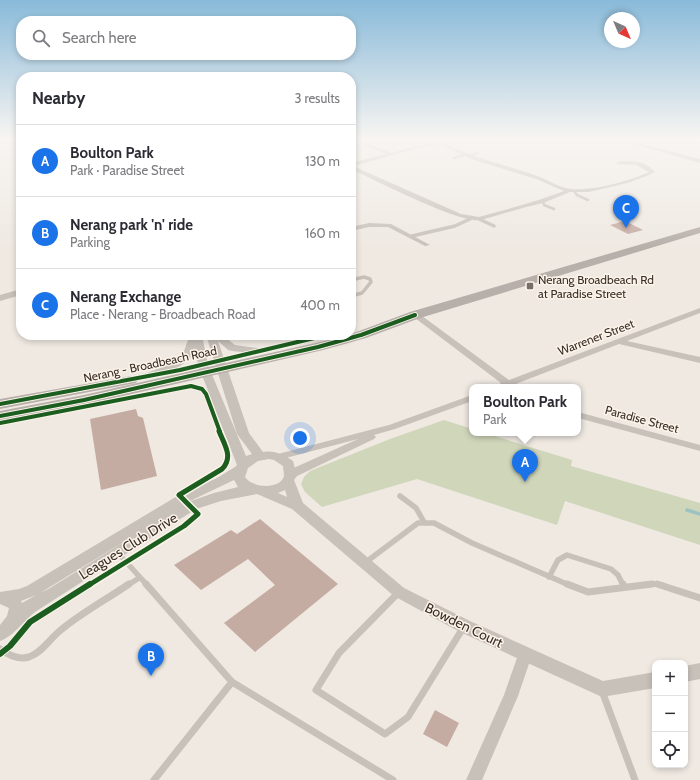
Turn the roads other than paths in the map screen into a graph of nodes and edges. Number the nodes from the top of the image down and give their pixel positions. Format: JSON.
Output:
{"nodes":[{"id":1,"x":369,"y":175,"type":"edge"},
{"id":2,"x":528,"y":175,"type":"edge"},
{"id":3,"x":642,"y":175,"type":"edge"},
{"id":4,"x":572,"y":191,"type":"junction"},
{"id":5,"x":588,"y":200,"type":"dead end"},
{"id":6,"x":543,"y":202,"type":"junction"},
{"id":7,"x":554,"y":209,"type":"dead end"},
{"id":8,"x":470,"y":219,"type":"junction"},
{"id":9,"x":479,"y":219,"type":"junction"},
{"id":10,"x":494,"y":226,"type":"dead end"},
{"id":11,"x":356,"y":228,"type":"edge"},
{"id":12,"x":700,"y":230,"type":"edge"},
{"id":13,"x":412,"y":236,"type":"junction"},
{"id":14,"x":427,"y":245,"type":"dead end"},
{"id":15,"x":356,"y":279,"type":"edge"},
{"id":16,"x":16,"y":293,"type":"edge"},
{"id":17,"x":356,"y":295,"type":"edge"},
{"id":18,"x":0,"y":298,"type":"edge"},
{"id":19,"x":700,"y":310,"type":"edge"},
{"id":20,"x":415,"y":315,"type":"junction"},
{"id":21,"x":356,"y":328,"type":"edge"},
{"id":22,"x":356,"y":336,"type":"edge"},
{"id":23,"x":193,"y":340,"type":"edge"},
{"id":24,"x":198,"y":340,"type":"edge"},
{"id":25,"x":212,"y":340,"type":"edge"},
{"id":26,"x":222,"y":340,"type":"edge"},
{"id":27,"x":306,"y":340,"type":"edge"},
{"id":28,"x":338,"y":340,"type":"edge"},
{"id":29,"x":619,"y":342,"type":"junction"},
{"id":30,"x":260,"y":351,"type":"junction"},
{"id":31,"x":700,"y":360,"type":"edge"},
{"id":32,"x":220,"y":365,"type":"junction"},
{"id":33,"x":205,"y":369,"type":"junction"},
{"id":34,"x":149,"y":376,"type":"junction"},
{"id":35,"x":501,"y":384,"type":"edge"},
{"id":36,"x":509,"y":384,"type":"edge"},
{"id":37,"x":469,"y":399,"type":"edge"},
{"id":38,"x":0,"y":404,"type":"edge"},
{"id":39,"x":0,"y":416,"type":"edge"},
{"id":40,"x":581,"y":416,"type":"edge"},
{"id":41,"x":392,"y":427,"type":"junction"},
{"id":42,"x":700,"y":448,"type":"edge"},
{"id":43,"x":260,"y":456,"type":"junction"},
{"id":44,"x":278,"y":457,"type":"junction"},
{"id":45,"x":242,"y":467,"type":"junction"},
{"id":46,"x":290,"y":477,"type":"junction"},
{"id":47,"x":257,"y":491,"type":"junction"},
{"id":48,"x":400,"y":496,"type":"dead end"},
{"id":49,"x":297,"y":506,"type":"junction"},
{"id":50,"x":424,"y":522,"type":"junction"},
{"id":51,"x":118,"y":553,"type":"junction"},
{"id":52,"x":364,"y":563,"type":"junction"},
{"id":53,"x":74,"y":565,"type":"junction"},
{"id":54,"x":550,"y":576,"type":"junction"},
{"id":55,"x":139,"y":578,"type":"junction"},
{"id":56,"x":624,"y":587,"type":"junction"},
{"id":57,"x":399,"y":592,"type":"junction"},
{"id":58,"x":2,"y":598,"type":"edge"},
{"id":59,"x":700,"y":598,"type":"edge"},
{"id":60,"x":12,"y":622,"type":"junction"},
{"id":61,"x":464,"y":626,"type":"junction"},
{"id":62,"x":0,"y":634,"type":"edge"},
{"id":63,"x":0,"y":649,"type":"edge"},
{"id":64,"x":525,"y":655,"type":"junction"},
{"id":65,"x":700,"y":671,"type":"edge"},
{"id":66,"x":688,"y":673,"type":"edge"},
{"id":67,"x":652,"y":681,"type":"edge"},
{"id":68,"x":232,"y":682,"type":"junction"},
{"id":69,"x":602,"y":689,"type":"junction"},
{"id":70,"x":154,"y":780,"type":"edge"},
{"id":71,"x":393,"y":780,"type":"edge"},
{"id":72,"x":474,"y":780,"type":"edge"},
{"id":73,"x":635,"y":780,"type":"edge"}],
"edges":[{"from":1,"to":8,"type":"street"},
{"from":2,"to":4,"type":"street"},
{"from":3,"to":4,"type":"street"},
{"from":4,"to":5,"type":"lane"},
{"from":4,"to":6,"type":"street"},
{"from":6,"to":7,"type":"lane"},
{"from":6,"to":9,"type":"street"},
{"from":8,"to":9,"type":"street"},
{"from":8,"to":13,"type":"lane"},
{"from":9,"to":10,"type":"lane"},
{"from":11,"to":13,"type":"street"},
{"from":12,"to":20,"type":"main road","name":"Nerang - Broadbeach Road"},
{"from":13,"to":14,"type":"street"},
{"from":15,"to":17,"type":"lane"},
{"from":16,"to":18,"type":"street"},
{"from":19,"to":29,"type":"street","name":"Warrener Street"},
{"from":20,"to":21,"type":"main road","name":"Nerang - Broadbeach Road"},
{"from":20,"to":22,"type":"main road","name":"Nerang - Broadbeach Road"},
{"from":20,"to":35,"type":"street"},
{"from":23,"to":34,"type":"street"},
{"from":24,"to":33,"type":"street"},
{"from":25,"to":32,"type":"street"},
{"from":26,"to":30,"type":"street"},
{"from":27,"to":30,"type":"main road","name":"Nerang - Broadbeach Road"},
{"from":28,"to":32,"type":"main road","name":"Nerang - Broadbeach Road"},
{"from":29,"to":31,"type":"street"},
{"from":29,"to":36,"type":"street","name":"Warrener Street"},
{"from":30,"to":32,"type":"main road","name":"Nerang - Broadbeach Road"},
{"from":32,"to":33,"type":"main road","name":"Nerang - Broadbeach Road"},
{"from":32,"to":43,"type":"street"},
{"from":33,"to":34,"type":"main road","name":"Nerang - Broadbeach Road"},
{"from":33,"to":39,"type":"main road","name":"Nerang - Broadbeach Road"},
{"from":33,"to":45,"type":"street"},
{"from":34,"to":38,"type":"main road","name":"Nerang - Broadbeach Road"},
{"from":37,"to":41,"type":"street"},
{"from":40,"to":42,"type":"street","name":"Paradise Street"},
{"from":41,"to":44,"type":"street"},
{"from":41,"to":46,"type":"street"},
{"from":43,"to":44,"type":"street"},
{"from":43,"to":45,"type":"street"},
{"from":44,"to":46,"type":"street"},
{"from":45,"to":47,"type":"street"},
{"from":45,"to":53,"type":"street","name":"Leagues Club Drive"},
{"from":46,"to":47,"type":"street"},
{"from":46,"to":49,"type":"street"},
{"from":47,"to":49,"type":"street","name":"Bowden Court"},
{"from":47,"to":51,"type":"street","name":"Leagues Club Drive"},
{"from":48,"to":50,"type":"lane"},
{"from":49,"to":52,"type":"street","name":"Bowden Court"},
{"from":50,"to":52,"type":"lane"},
{"from":50,"to":54,"type":"lane"},
{"from":51,"to":53,"type":"street"},
{"from":51,"to":55,"type":"lane"},
{"from":51,"to":60,"type":"street","name":"Leagues Club Drive"},
{"from":52,"to":57,"type":"street","name":"Bowden Court"},
{"from":53,"to":58,"type":"street","name":"Leagues Club Drive"},
{"from":54,"to":56,"type":"lane"},
{"from":54,"to":56,"type":"lane"},
{"from":55,"to":63,"type":"lane"},
{"from":55,"to":68,"type":"lane"},
{"from":56,"to":59,"type":"lane"},
{"from":57,"to":61,"type":"street","name":"Bowden Court"},
{"from":57,"to":61,"type":"lane"},
{"from":58,"to":60,"type":"street"},
{"from":60,"to":62,"type":"street","name":"Leagues Club Drive"},
{"from":61,"to":64,"type":"street","name":"Bowden Court"},
{"from":64,"to":69,"type":"street","name":"Bowden Court"},
{"from":64,"to":72,"type":"street"},
{"from":65,"to":66,"type":"street"},
{"from":67,"to":69,"type":"street"},
{"from":68,"to":70,"type":"lane"},
{"from":68,"to":71,"type":"lane"},
{"from":69,"to":73,"type":"lane"}]}
